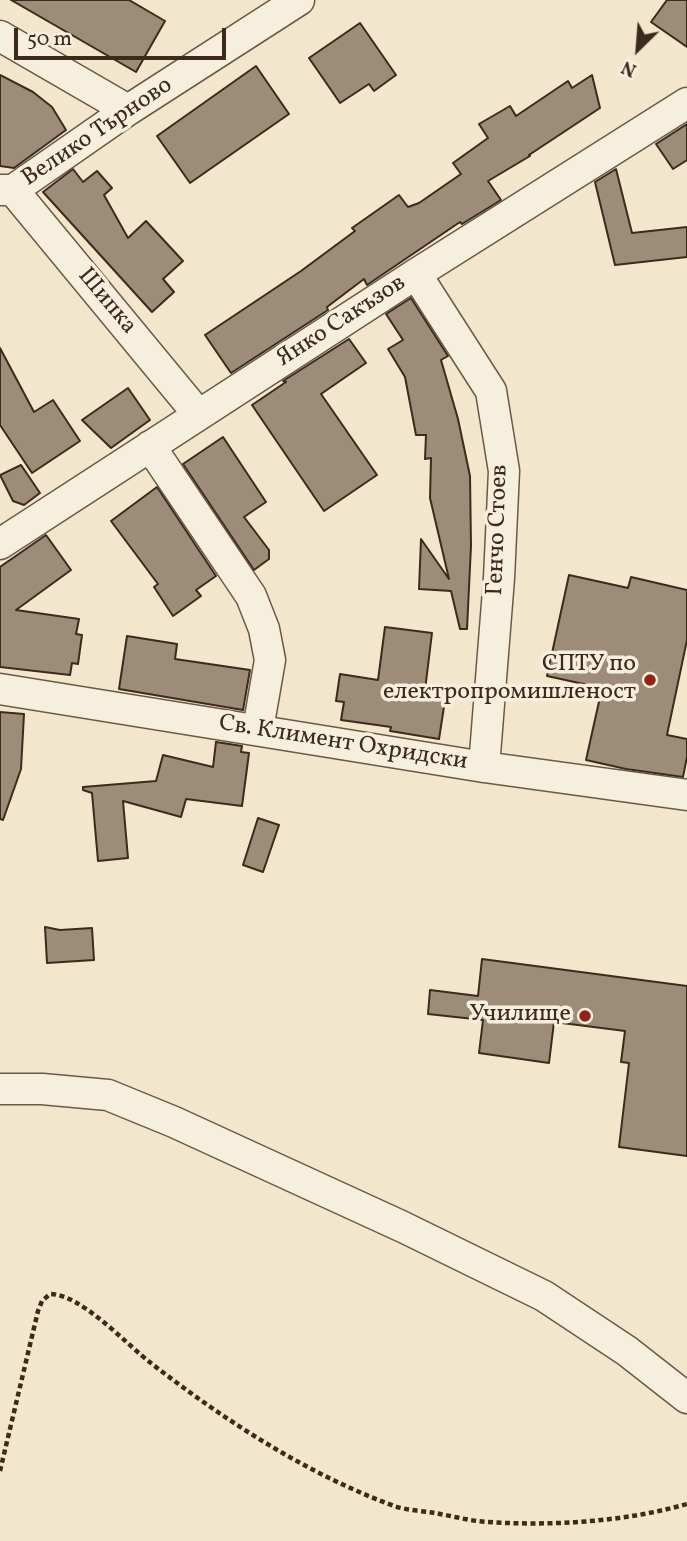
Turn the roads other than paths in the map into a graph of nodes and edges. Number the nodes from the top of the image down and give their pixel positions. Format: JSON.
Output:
{"nodes":[{"id":1,"x":299,"y":0,"type":"edge"},
{"id":2,"x":0,"y":36,"type":"edge"},
{"id":3,"x":687,"y":103,"type":"edge"},
{"id":4,"x":128,"y":110,"type":"junction"},
{"id":5,"x":6,"y":190,"type":"edge"},
{"id":6,"x":416,"y":274,"type":"junction"},
{"id":7,"x":198,"y":414,"type":"junction"},
{"id":8,"x":150,"y":446,"type":"junction"},
{"id":9,"x":0,"y":544,"type":"edge"},
{"id":10,"x":0,"y":689,"type":"edge"},
{"id":11,"x":258,"y":729,"type":"junction"},
{"id":12,"x":484,"y":767,"type":"junction"},
{"id":13,"x":687,"y":795,"type":"edge"},
{"id":14,"x":0,"y":1089,"type":"edge"},
{"id":15,"x":687,"y":1398,"type":"edge"}],
"edges":[{"from":1,"to":4,"type":"street","name":"Велико Търново"},
{"from":2,"to":4,"type":"street"},
{"from":3,"to":6,"type":"street","name":"Янко Сакъзов"},
{"from":4,"to":5,"type":"street","name":"Велико Търново"},
{"from":5,"to":7,"type":"street","name":"Шипка"},
{"from":6,"to":7,"type":"street","name":"Янко Сакъзов"},
{"from":6,"to":12,"type":"street","name":"Генчо Стоев"},
{"from":7,"to":8,"type":"street","name":"Янко Сакъзов"},
{"from":8,"to":9,"type":"street","name":"Янко Сакъзов"},
{"from":8,"to":11,"type":"street"},
{"from":10,"to":11,"type":"street","name":"Св. Климент Охридски"},
{"from":11,"to":12,"type":"street","name":"Св. Климент Охридски"},
{"from":12,"to":13,"type":"street","name":"Св. Климент Охридски"},
{"from":14,"to":15,"type":"street"}]}
